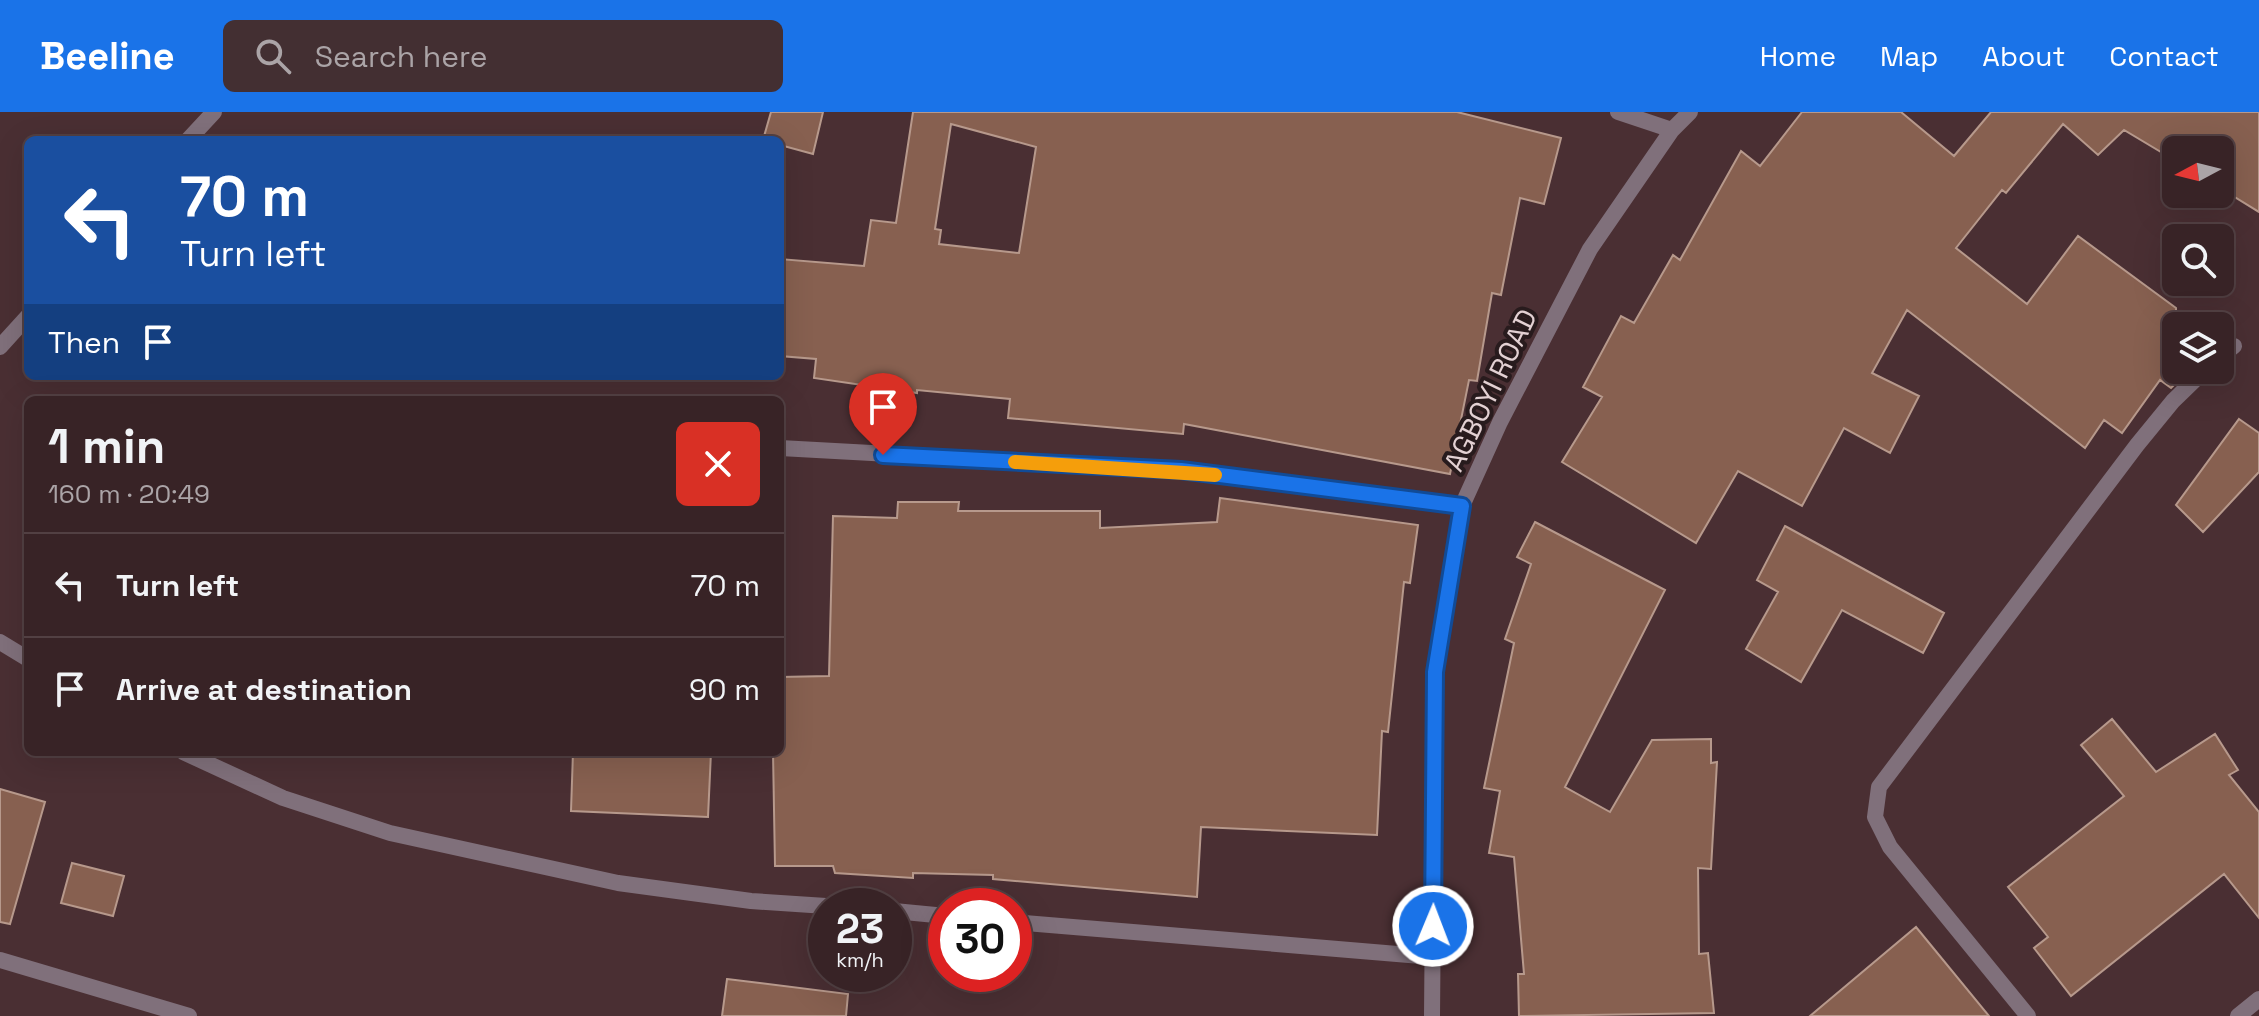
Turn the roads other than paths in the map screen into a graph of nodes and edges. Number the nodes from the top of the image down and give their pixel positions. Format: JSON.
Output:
{"nodes":[{"id":1,"x":214,"y":112,"type":"edge"},
{"id":2,"x":1618,"y":112,"type":"edge"},
{"id":3,"x":1690,"y":112,"type":"edge"},
{"id":4,"x":1672,"y":130,"type":"junction"},
{"id":5,"x":192,"y":136,"type":"edge"},
{"id":6,"x":24,"y":320,"type":"edge"},
{"id":7,"x":0,"y":347,"type":"edge"},
{"id":8,"x":2191,"y":384,"type":"edge"},
{"id":9,"x":784,"y":448,"type":"edge"},
{"id":10,"x":1462,"y":506,"type":"junction"},
{"id":11,"x":0,"y":642,"type":"edge"},
{"id":12,"x":24,"y":657,"type":"edge"},
{"id":13,"x":192,"y":756,"type":"edge"},
{"id":14,"x":808,"y":905,"type":"edge"},
{"id":15,"x":1032,"y":924,"type":"edge"},
{"id":16,"x":1433,"y":957,"type":"junction"},
{"id":17,"x":0,"y":960,"type":"edge"},
{"id":18,"x":2259,"y":999,"type":"edge"},
{"id":19,"x":189,"y":1016,"type":"edge"},
{"id":20,"x":1432,"y":1016,"type":"edge"},
{"id":21,"x":2028,"y":1016,"type":"edge"},
{"id":22,"x":2238,"y":1016,"type":"edge"}],
"edges":[{"from":1,"to":5,"type":"street"},
{"from":2,"to":4,"type":"street"},
{"from":3,"to":4,"type":"street","name":"AGBOYI ROAD"},
{"from":4,"to":10,"type":"street","name":"AGBOYI ROAD"},
{"from":6,"to":7,"type":"street"},
{"from":8,"to":21,"type":"street"},
{"from":9,"to":10,"type":"street"},
{"from":10,"to":16,"type":"street","name":"AGBOYI ROAD"},
{"from":11,"to":12,"type":"street"},
{"from":13,"to":14,"type":"street"},
{"from":15,"to":16,"type":"street"},
{"from":16,"to":20,"type":"street","name":"AGBOYI ROAD"},
{"from":17,"to":19,"type":"street"},
{"from":18,"to":22,"type":"street"}]}
